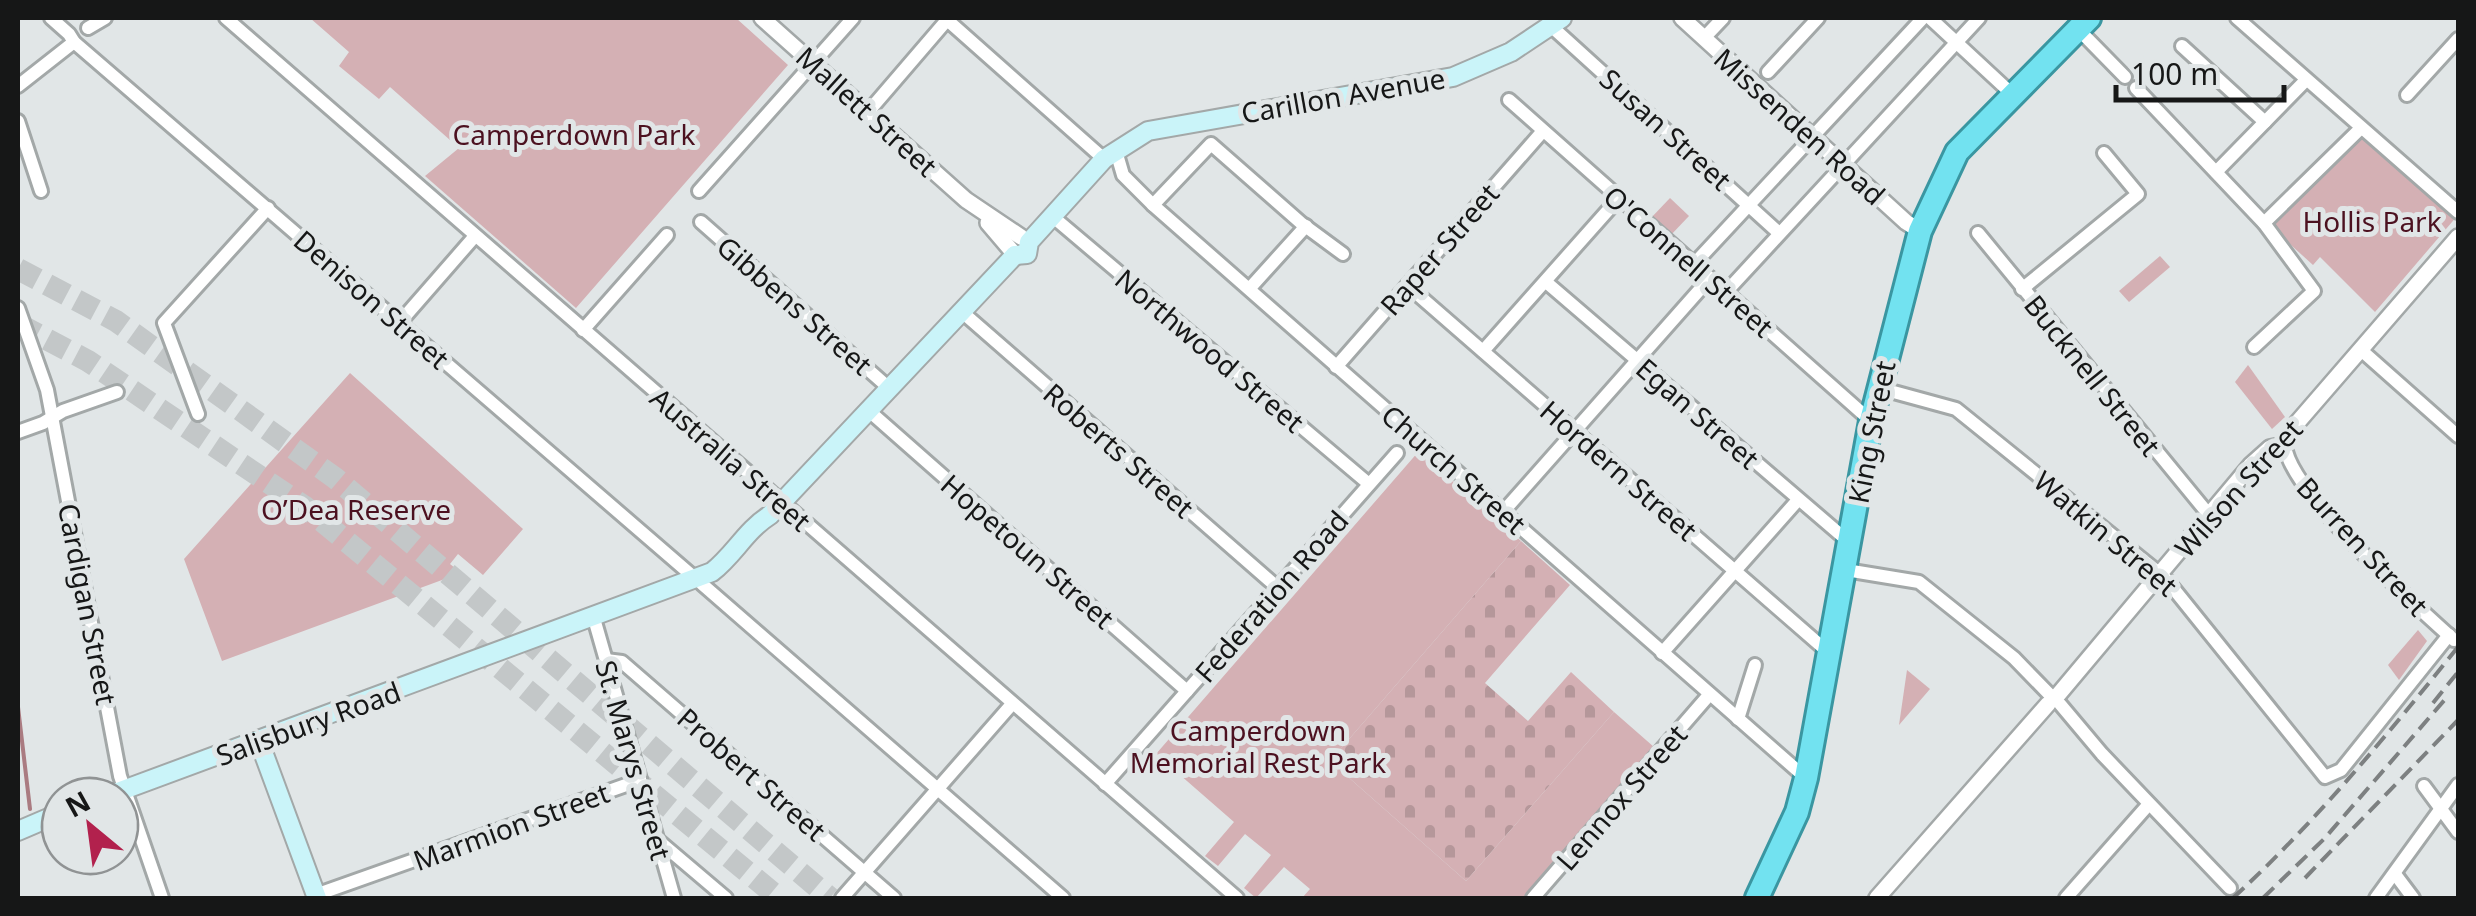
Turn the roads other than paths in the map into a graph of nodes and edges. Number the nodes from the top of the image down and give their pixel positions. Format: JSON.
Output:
{"nodes":[{"id":1,"x":50,"y":18,"type":"edge"},
{"id":2,"x":105,"y":18,"type":"edge"},
{"id":3,"x":226,"y":18,"type":"edge"},
{"id":4,"x":762,"y":18,"type":"edge"},
{"id":5,"x":853,"y":18,"type":"edge"},
{"id":6,"x":1682,"y":18,"type":"edge"},
{"id":7,"x":1722,"y":18,"type":"edge"},
{"id":8,"x":1818,"y":18,"type":"edge"},
{"id":9,"x":1927,"y":18,"type":"edge"},
{"id":10,"x":1979,"y":18,"type":"edge"},
{"id":11,"x":2237,"y":18,"type":"edge"},
{"id":12,"x":946,"y":19,"type":"edge"},
{"id":13,"x":1557,"y":22,"type":"edge"},
{"id":14,"x":2083,"y":23,"type":"edge"},
{"id":15,"x":88,"y":28,"type":"dead end"},
{"id":16,"x":1704,"y":38,"type":"junction"},
{"id":17,"x":2458,"y":39,"type":"edge"},
{"id":18,"x":74,"y":42,"type":"junction"},
{"id":19,"x":1957,"y":42,"type":"junction"},
{"id":20,"x":2182,"y":46,"type":"dead end"},
{"id":21,"x":814,"y":64,"type":"junction"},
{"id":22,"x":1768,"y":72,"type":"dead end"},
{"id":23,"x":2125,"y":77,"type":"dead end"},
{"id":24,"x":2306,"y":80,"type":"junction"},
{"id":25,"x":18,"y":86,"type":"edge"},
{"id":26,"x":2136,"y":88,"type":"dead end"},
{"id":27,"x":2012,"y":94,"type":"junction"},
{"id":28,"x":2407,"y":95,"type":"dead end"},
{"id":29,"x":1508,"y":100,"type":"dead end"},
{"id":30,"x":868,"y":112,"type":"junction"},
{"id":31,"x":18,"y":121,"type":"edge"},
{"id":32,"x":2265,"y":122,"type":"junction"},
{"id":33,"x":2361,"y":128,"type":"junction"},
{"id":34,"x":1542,"y":132,"type":"junction"},
{"id":35,"x":1811,"y":136,"type":"junction"},
{"id":36,"x":2104,"y":153,"type":"dead end"},
{"id":37,"x":1110,"y":155,"type":"junction"},
{"id":38,"x":1842,"y":165,"type":"junction"},
{"id":39,"x":2216,"y":172,"type":"junction"},
{"id":40,"x":42,"y":191,"type":"dead end"},
{"id":41,"x":699,"y":191,"type":"dead end"},
{"id":42,"x":1618,"y":198,"type":"junction"},
{"id":43,"x":1749,"y":204,"type":"junction"},
{"id":44,"x":1153,"y":205,"type":"junction"},
{"id":45,"x":268,"y":208,"type":"junction"},
{"id":46,"x":2458,"y":212,"type":"edge"},
{"id":47,"x":1052,"y":216,"type":"junction"},
{"id":48,"x":701,"y":222,"type":"dead end"},
{"id":49,"x":2264,"y":223,"type":"junction"},
{"id":50,"x":1306,"y":226,"type":"junction"},
{"id":51,"x":1920,"y":231,"type":"junction"},
{"id":52,"x":1780,"y":233,"type":"junction"},
{"id":53,"x":1978,"y":233,"type":"dead end"},
{"id":54,"x":667,"y":234,"type":"dead end"},
{"id":55,"x":475,"y":236,"type":"junction"},
{"id":56,"x":1019,"y":246,"type":"junction"},
{"id":57,"x":2455,"y":247,"type":"edge"},
{"id":58,"x":1342,"y":254,"type":"dead end"},
{"id":59,"x":1694,"y":264,"type":"junction"},
{"id":60,"x":1710,"y":278,"type":"junction"},
{"id":61,"x":1546,"y":282,"type":"junction"},
{"id":62,"x":1408,"y":286,"type":"junction"},
{"id":63,"x":1250,"y":288,"type":"junction"},
{"id":64,"x":2022,"y":288,"type":"junction"},
{"id":65,"x":1726,"y":292,"type":"junction"},
{"id":66,"x":18,"y":308,"type":"edge"},
{"id":67,"x":961,"y":311,"type":"junction"},
{"id":68,"x":400,"y":322,"type":"junction"},
{"id":69,"x":583,"y":330,"type":"junction"},
{"id":70,"x":2254,"y":347,"type":"dead end"},
{"id":71,"x":2361,"y":350,"type":"junction"},
{"id":72,"x":1483,"y":352,"type":"junction"},
{"id":73,"x":1638,"y":360,"type":"junction"},
{"id":74,"x":1336,"y":366,"type":"junction"},
{"id":75,"x":889,"y":388,"type":"junction"},
{"id":76,"x":1879,"y":388,"type":"junction"},
{"id":77,"x":117,"y":392,"type":"dead end"},
{"id":78,"x":868,"y":410,"type":"junction"},
{"id":79,"x":198,"y":414,"type":"dead end"},
{"id":80,"x":52,"y":418,"type":"junction"},
{"id":81,"x":1871,"y":420,"type":"junction"},
{"id":82,"x":18,"y":432,"type":"edge"},
{"id":83,"x":1575,"y":432,"type":"junction"},
{"id":84,"x":2458,"y":436,"type":"edge"},
{"id":85,"x":2285,"y":445,"type":"junction"},
{"id":86,"x":1397,"y":453,"type":"dead end"},
{"id":87,"x":1369,"y":484,"type":"junction"},
{"id":88,"x":1797,"y":501,"type":"junction"},
{"id":89,"x":776,"y":509,"type":"junction"},
{"id":90,"x":1503,"y":512,"type":"junction"},
{"id":91,"x":2210,"y":516,"type":"junction"},
{"id":92,"x":1850,"y":544,"type":"junction"},
{"id":93,"x":1846,"y":570,"type":"junction"},
{"id":94,"x":1735,"y":571,"type":"junction"},
{"id":95,"x":2160,"y":574,"type":"junction"},
{"id":96,"x":699,"y":582,"type":"junction"},
{"id":97,"x":1278,"y":588,"type":"junction"},
{"id":98,"x":595,"y":622,"type":"junction"},
{"id":99,"x":508,"y":649,"type":"junction"},
{"id":100,"x":1662,"y":653,"type":"junction"},
{"id":101,"x":1830,"y":654,"type":"junction"},
{"id":102,"x":606,"y":660,"type":"junction"},
{"id":103,"x":1755,"y":665,"type":"dead end"},
{"id":104,"x":1187,"y":691,"type":"junction"},
{"id":105,"x":2402,"y":692,"type":"joint"},
{"id":106,"x":1708,"y":694,"type":"junction"},
{"id":107,"x":2054,"y":699,"type":"junction"},
{"id":108,"x":1012,"y":704,"type":"junction"},
{"id":109,"x":1738,"y":719,"type":"junction"},
{"id":110,"x":259,"y":741,"type":"junction"},
{"id":111,"x":112,"y":776,"type":"edge"},
{"id":112,"x":1806,"y":778,"type":"junction"},
{"id":113,"x":640,"y":780,"type":"junction"},
{"id":114,"x":140,"y":784,"type":"edge"},
{"id":115,"x":1105,"y":784,"type":"junction"},
{"id":116,"x":2458,"y":784,"type":"edge"},
{"id":117,"x":2424,"y":786,"type":"dead end"},
{"id":118,"x":937,"y":789,"type":"junction"},
{"id":119,"x":2149,"y":804,"type":"junction"},
{"id":120,"x":2442,"y":808,"type":"junction"},
{"id":121,"x":2458,"y":832,"type":"edge"},
{"id":122,"x":657,"y":839,"type":"junction"},
{"id":123,"x":140,"y":849,"type":"edge"},
{"id":124,"x":865,"y":873,"type":"junction"},
{"id":125,"x":2394,"y":874,"type":"junction"},
{"id":126,"x":2230,"y":888,"type":"dead end"},
{"id":127,"x":319,"y":894,"type":"edge"},
{"id":128,"x":162,"y":898,"type":"edge"},
{"id":129,"x":674,"y":898,"type":"edge"},
{"id":130,"x":726,"y":898,"type":"edge"},
{"id":131,"x":842,"y":898,"type":"edge"},
{"id":132,"x":894,"y":898,"type":"edge"},
{"id":133,"x":1063,"y":898,"type":"edge"},
{"id":134,"x":1237,"y":898,"type":"edge"},
{"id":135,"x":1533,"y":898,"type":"edge"},
{"id":136,"x":1757,"y":898,"type":"edge"},
{"id":137,"x":1877,"y":898,"type":"edge"},
{"id":138,"x":2066,"y":898,"type":"edge"},
{"id":139,"x":2376,"y":898,"type":"edge"},
{"id":140,"x":2413,"y":898,"type":"edge"}],
"edges":[{"from":1,"to":18,"type":"street","name":"Denison Street"},
{"from":2,"to":15,"type":"street"},
{"from":3,"to":55,"type":"street","name":"Australia Street"},
{"from":4,"to":21,"type":"street","name":"Mallett Street"},
{"from":5,"to":21,"type":"street"},
{"from":6,"to":16,"type":"street","name":"Missenden Road"},
{"from":7,"to":16,"type":"street"},
{"from":8,"to":22,"type":"street"},
{"from":9,"to":19,"type":"street"},
{"from":9,"to":35,"type":"street"},
{"from":10,"to":19,"type":"street"},
{"from":11,"to":24,"type":"street"},
{"from":12,"to":30,"type":"street"},
{"from":12,"to":37,"type":"street","name":"Church Street"},
{"from":13,"to":37,"type":"main road","name":"Carillon Avenue"},
{"from":13,"to":43,"type":"street","name":"Susan Street"},
{"from":14,"to":23,"type":"street"},
{"from":14,"to":27,"type":"highway","name":"King Street"},
{"from":16,"to":35,"type":"street","name":"Missenden Road"},
{"from":17,"to":28,"type":"street"},
{"from":18,"to":25,"type":"street"},
{"from":18,"to":45,"type":"street","name":"Denison Street"},
{"from":19,"to":27,"type":"street"},
{"from":19,"to":38,"type":"street"},
{"from":20,"to":32,"type":"street"},
{"from":21,"to":30,"type":"street","name":"Mallett Street"},
{"from":21,"to":41,"type":"street"},
{"from":24,"to":32,"type":"street"},
{"from":24,"to":33,"type":"street"},
{"from":26,"to":39,"type":"street"},
{"from":27,"to":51,"type":"highway","name":"King Street"},
{"from":29,"to":34,"type":"street","name":"O'Connell Street"},
{"from":30,"to":56,"type":"street","name":"Mallett Street"},
{"from":31,"to":40,"type":"street"},
{"from":32,"to":39,"type":"street"},
{"from":33,"to":46,"type":"street"},
{"from":33,"to":49,"type":"street"},
{"from":34,"to":42,"type":"street","name":"O'Connell Street"},
{"from":34,"to":62,"type":"street","name":"Raper Street"},
{"from":35,"to":38,"type":"street","name":"Missenden Road"},
{"from":35,"to":43,"type":"street"},
{"from":36,"to":64,"type":"street"},
{"from":37,"to":44,"type":"street","name":"Church Street"},
{"from":37,"to":47,"type":"main road","name":"Salisbury Road"},
{"from":38,"to":51,"type":"street","name":"Missenden Road"},
{"from":38,"to":52,"type":"street"},
{"from":39,"to":49,"type":"street"},
{"from":42,"to":59,"type":"street","name":"O'Connell Street"},
{"from":42,"to":61,"type":"street"},
{"from":43,"to":52,"type":"street","name":"Susan Street"},
{"from":43,"to":59,"type":"street"},
{"from":44,"to":50,"type":"street"},
{"from":44,"to":63,"type":"street","name":"Church Street"},
{"from":45,"to":68,"type":"street","name":"Denison Street"},
{"from":45,"to":79,"type":"street"},
{"from":47,"to":56,"type":"main road","name":"Salisbury Road"},
{"from":47,"to":87,"type":"street","name":"Northwood Street"},
{"from":48,"to":75,"type":"street","name":"Gibbens Street"},
{"from":49,"to":70,"type":"street"},
{"from":50,"to":58,"type":"street"},
{"from":50,"to":63,"type":"street"},
{"from":51,"to":76,"type":"highway","name":"King Street"},
{"from":52,"to":65,"type":"street"},
{"from":53,"to":64,"type":"street","name":"Bucknell Street"},
{"from":54,"to":69,"type":"street"},
{"from":55,"to":68,"type":"street"},
{"from":55,"to":69,"type":"street","name":"Australia Street"},
{"from":56,"to":67,"type":"main road","name":"Salisbury Road"},
{"from":57,"to":71,"type":"street","name":"Wilson Street"},
{"from":59,"to":60,"type":"street","name":"O'Connell Street"},
{"from":60,"to":65,"type":"street","name":"O'Connell Street"},
{"from":60,"to":73,"type":"street"},
{"from":61,"to":72,"type":"street"},
{"from":61,"to":73,"type":"street","name":"Egan Street"},
{"from":62,"to":72,"type":"street","name":"Hordern Street"},
{"from":62,"to":74,"type":"street","name":"Raper Street"},
{"from":63,"to":74,"type":"street","name":"Church Street"},
{"from":64,"to":91,"type":"street","name":"Bucknell Street"},
{"from":65,"to":81,"type":"street","name":"O'Connell Street"},
{"from":66,"to":80,"type":"street","name":"Cardigan Street"},
{"from":67,"to":75,"type":"main road","name":"Salisbury Road"},
{"from":67,"to":97,"type":"street","name":"Roberts Street"},
{"from":68,"to":96,"type":"street","name":"Denison Street"},
{"from":69,"to":89,"type":"street","name":"Australia Street"},
{"from":71,"to":84,"type":"street"},
{"from":71,"to":85,"type":"street","name":"Wilson Street"},
{"from":72,"to":83,"type":"street","name":"Hordern Street"},
{"from":73,"to":83,"type":"street"},
{"from":73,"to":88,"type":"street","name":"Egan Street"},
{"from":74,"to":90,"type":"street","name":"Church Street"},
{"from":75,"to":78,"type":"main road","name":"Salisbury Road"},
{"from":76,"to":81,"type":"highway","name":"King Street"},
{"from":76,"to":95,"type":"street","name":"Watkin Street"},
{"from":77,"to":80,"type":"street"},
{"from":78,"to":89,"type":"main road","name":"Salisbury Road"},
{"from":78,"to":104,"type":"street","name":"Hopetoun Street"},
{"from":80,"to":82,"type":"street"},
{"from":80,"to":111,"type":"street","name":"Cardigan Street"},
{"from":81,"to":92,"type":"highway","name":"King Street"},
{"from":83,"to":90,"type":"street"},
{"from":83,"to":94,"type":"street","name":"Hordern Street"},
{"from":85,"to":91,"type":"street","name":"Wilson Street"},
{"from":85,"to":105,"type":"street","name":"Burren Street"},
{"from":86,"to":87,"type":"street","name":"Federation Road"},
{"from":87,"to":97,"type":"street","name":"Federation Road"},
{"from":88,"to":92,"type":"street","name":"Egan Street"},
{"from":88,"to":94,"type":"street"},
{"from":89,"to":96,"type":"main road","name":"Salisbury Road"},
{"from":89,"to":108,"type":"street","name":"Australia Street"},
{"from":90,"to":100,"type":"street","name":"Church Street"},
{"from":91,"to":95,"type":"street","name":"Wilson Street"},
{"from":92,"to":93,"type":"highway","name":"King Street"},
{"from":93,"to":101,"type":"highway","name":"King Street"},
{"from":93,"to":107,"type":"street"},
{"from":94,"to":100,"type":"street"},
{"from":94,"to":101,"type":"street","name":"Hordern Street"},
{"from":95,"to":105,"type":"street","name":"Watkin Street"},
{"from":95,"to":107,"type":"street","name":"Wilson Street"},
{"from":96,"to":98,"type":"main road","name":"Salisbury Road"},
{"from":96,"to":99,"type":"main road","name":"Salisbury Road"},
{"from":96,"to":118,"type":"street","name":"Denison Street"},
{"from":97,"to":104,"type":"street","name":"Federation Road"},
{"from":98,"to":99,"type":"main road","name":"Salisbury Road"},
{"from":98,"to":102,"type":"street","name":"St. Marys Street"},
{"from":99,"to":110,"type":"main road","name":"Salisbury Road"},
{"from":100,"to":106,"type":"street","name":"Church Street"},
{"from":101,"to":112,"type":"highway","name":"King Street"},
{"from":102,"to":113,"type":"street","name":"St. Marys Street"},
{"from":102,"to":124,"type":"street","name":"Probert Street"},
{"from":103,"to":109,"type":"street"},
{"from":104,"to":115,"type":"street","name":"Federation Road"},
{"from":106,"to":109,"type":"street","name":"Church Street"},
{"from":106,"to":135,"type":"street","name":"Lennox Street"},
{"from":107,"to":119,"type":"street"},
{"from":107,"to":137,"type":"street","name":"Wilson Street"},
{"from":108,"to":115,"type":"street","name":"Australia Street"},
{"from":108,"to":118,"type":"street"},
{"from":109,"to":112,"type":"street","name":"Church Street"},
{"from":110,"to":114,"type":"main road","name":"Salisbury Road"},
{"from":110,"to":127,"type":"main road"},
{"from":112,"to":136,"type":"highway","name":"King Street"},
{"from":113,"to":122,"type":"street","name":"St. Marys Street"},
{"from":113,"to":127,"type":"street","name":"Marmion Street"},
{"from":115,"to":134,"type":"street","name":"Australia Street"},
{"from":116,"to":120,"type":"street"},
{"from":117,"to":120,"type":"street"},
{"from":118,"to":124,"type":"street"},
{"from":118,"to":133,"type":"street","name":"Denison Street"},
{"from":119,"to":126,"type":"street"},
{"from":119,"to":138,"type":"street"},
{"from":120,"to":121,"type":"street"},
{"from":120,"to":125,"type":"street"},
{"from":122,"to":129,"type":"street","name":"St. Marys Street"},
{"from":122,"to":130,"type":"street"},
{"from":123,"to":128,"type":"street","name":"Cardigan Street"},
{"from":124,"to":131,"type":"street"},
{"from":124,"to":132,"type":"street","name":"Probert Street"},
{"from":125,"to":139,"type":"street"},
{"from":125,"to":140,"type":"street"}]}
